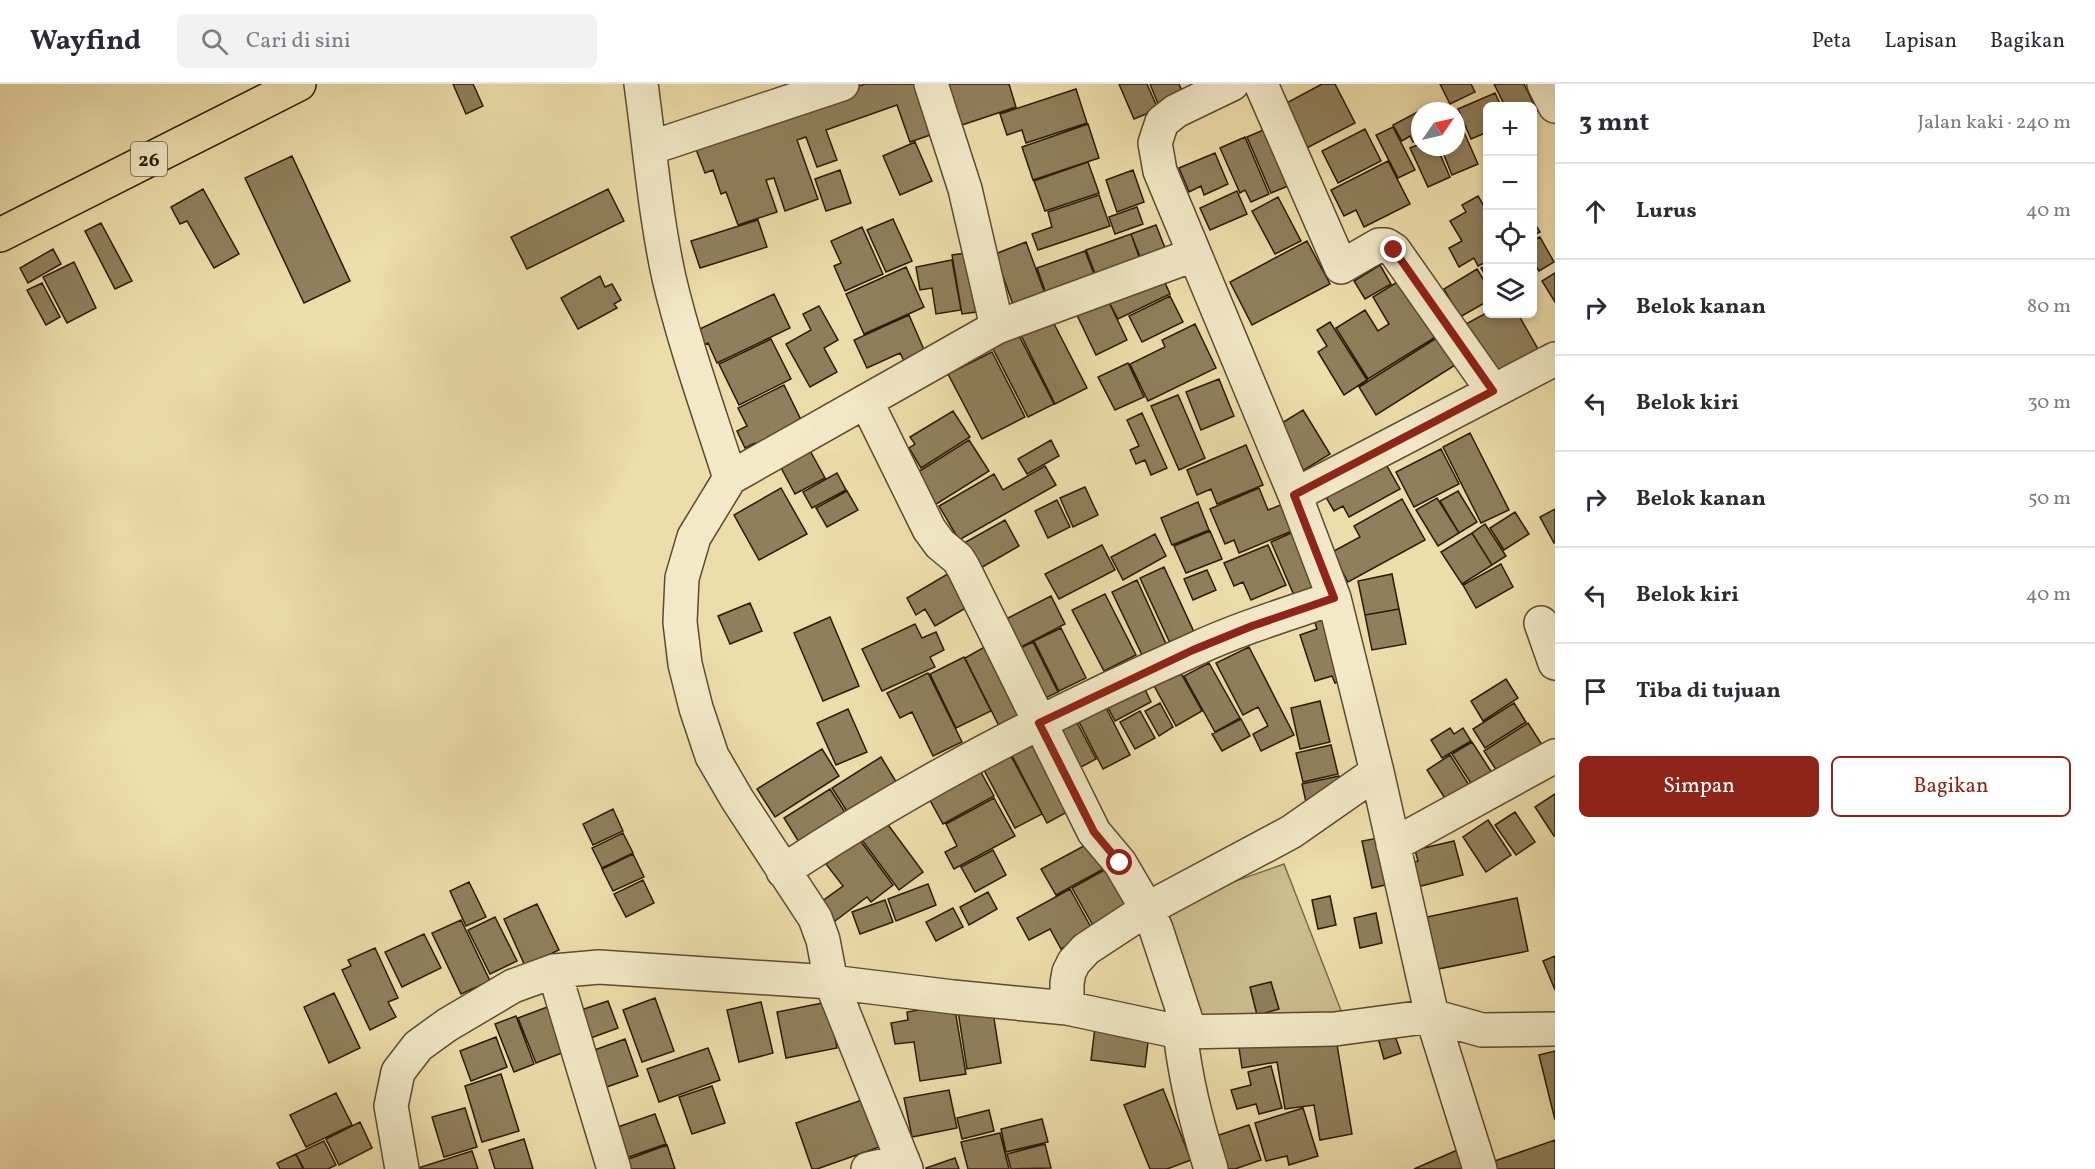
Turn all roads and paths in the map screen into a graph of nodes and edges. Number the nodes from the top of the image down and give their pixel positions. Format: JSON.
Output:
{"nodes":[{"id":1,"x":299,"y":84,"type":"edge"},
{"id":2,"x":641,"y":84,"type":"edge"},
{"id":3,"x":842,"y":84,"type":"edge"},
{"id":4,"x":931,"y":84,"type":"edge"},
{"id":5,"x":1232,"y":84,"type":"edge"},
{"id":6,"x":1261,"y":84,"type":"edge"},
{"id":7,"x":1544,"y":84,"type":"edge"},
{"id":8,"x":1555,"y":106,"type":"edge"},
{"id":9,"x":650,"y":148,"type":"junction"},
{"id":10,"x":0,"y":234,"type":"edge"},
{"id":11,"x":1193,"y":255,"type":"junction"},
{"id":12,"x":997,"y":327,"type":"junction"},
{"id":13,"x":1555,"y":359,"type":"edge"},
{"id":14,"x":1493,"y":391,"type":"junction"},
{"id":15,"x":866,"y":401,"type":"junction"},
{"id":16,"x":730,"y":478,"type":"junction"},
{"id":17,"x":1294,"y":495,"type":"junction"},
{"id":18,"x":1334,"y":598,"type":"junction"},
{"id":19,"x":1541,"y":623,"type":"dead end"},
{"id":20,"x":1555,"y":663,"type":"edge"},
{"id":21,"x":1039,"y":723,"type":"junction"},
{"id":22,"x":1555,"y":756,"type":"edge"},
{"id":23,"x":1377,"y":772,"type":"junction"},
{"id":24,"x":1393,"y":845,"type":"junction"},
{"id":25,"x":783,"y":871,"type":"junction"},
{"id":26,"x":1148,"y":909,"type":"junction"},
{"id":27,"x":554,"y":971,"type":"junction"},
{"id":28,"x":831,"y":982,"type":"junction"},
{"id":29,"x":1067,"y":1008,"type":"junction"},
{"id":30,"x":1432,"y":1016,"type":"junction"},
{"id":31,"x":1555,"y":1029,"type":"edge"},
{"id":32,"x":1185,"y":1032,"type":"junction"},
{"id":33,"x":905,"y":1165,"type":"edge"},
{"id":34,"x":402,"y":1169,"type":"edge"},
{"id":35,"x":614,"y":1169,"type":"edge"},
{"id":36,"x":868,"y":1169,"type":"edge"},
{"id":37,"x":1211,"y":1169,"type":"edge"},
{"id":38,"x":1480,"y":1169,"type":"edge"}],
"edges":[{"from":1,"to":10,"type":"main road","number":"26"},
{"from":2,"to":9,"type":"street"},
{"from":3,"to":9,"type":"street"},
{"from":4,"to":12,"type":"street"},
{"from":5,"to":11,"type":"street"},
{"from":6,"to":14,"type":"street"},
{"from":7,"to":8,"type":"street"},
{"from":9,"to":16,"type":"street"},
{"from":11,"to":12,"type":"street"},
{"from":11,"to":17,"type":"street"},
{"from":12,"to":15,"type":"street"},
{"from":13,"to":14,"type":"street"},
{"from":14,"to":17,"type":"street"},
{"from":15,"to":16,"type":"street"},
{"from":15,"to":21,"type":"street"},
{"from":16,"to":25,"type":"street"},
{"from":17,"to":18,"type":"street"},
{"from":18,"to":21,"type":"street"},
{"from":18,"to":23,"type":"street"},
{"from":19,"to":20,"type":"street"},
{"from":21,"to":25,"type":"street"},
{"from":21,"to":26,"type":"street"},
{"from":22,"to":24,"type":"street"},
{"from":23,"to":24,"type":"street"},
{"from":23,"to":26,"type":"street"},
{"from":24,"to":30,"type":"street"},
{"from":25,"to":28,"type":"street"},
{"from":26,"to":29,"type":"street"},
{"from":26,"to":32,"type":"street"},
{"from":27,"to":28,"type":"street"},
{"from":27,"to":34,"type":"street"},
{"from":27,"to":35,"type":"street"},
{"from":28,"to":29,"type":"street"},
{"from":28,"to":33,"type":"street"},
{"from":29,"to":32,"type":"street"},
{"from":30,"to":31,"type":"street"},
{"from":30,"to":32,"type":"street"},
{"from":30,"to":38,"type":"street"},
{"from":32,"to":37,"type":"street"},
{"from":33,"to":36,"type":"street"}]}
